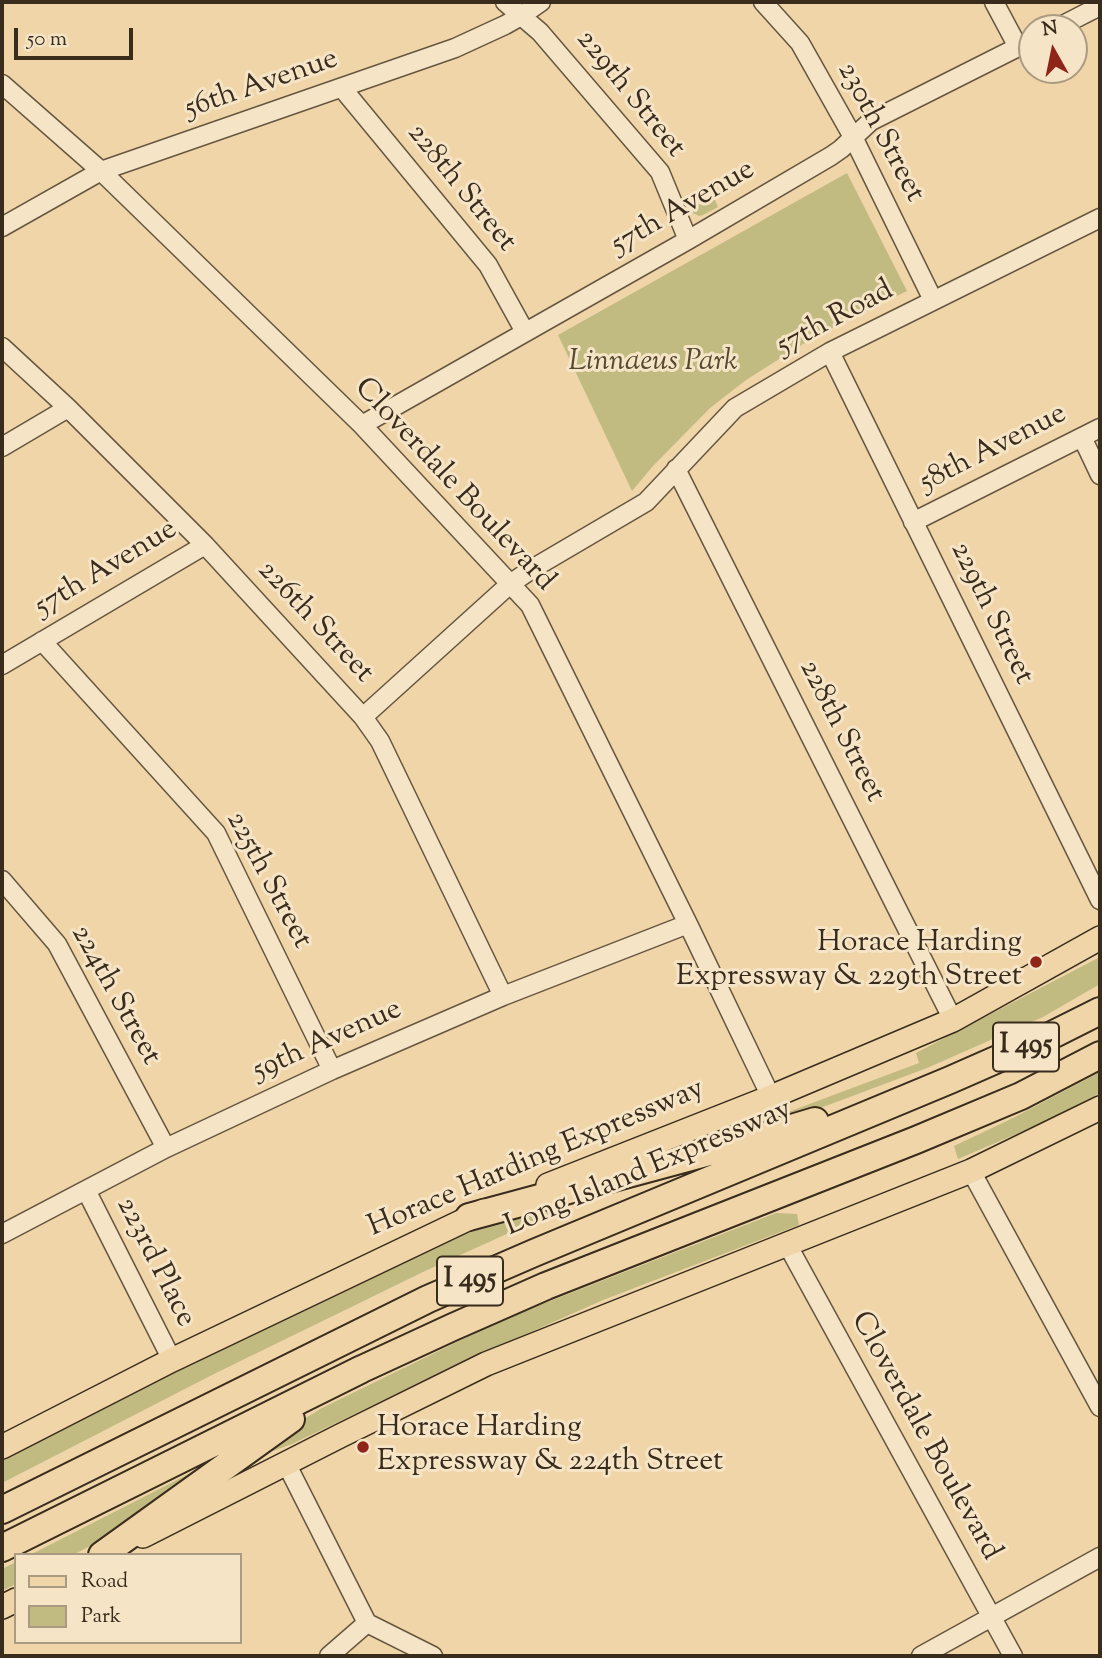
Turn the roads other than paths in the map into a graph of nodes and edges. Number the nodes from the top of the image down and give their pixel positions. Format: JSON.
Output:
{"nodes":[{"id":1,"x":505,"y":2,"type":"edge"},
{"id":2,"x":541,"y":2,"type":"edge"},
{"id":3,"x":763,"y":2,"type":"edge"},
{"id":4,"x":994,"y":2,"type":"edge"},
{"id":5,"x":1100,"y":6,"type":"edge"},
{"id":6,"x":1084,"y":14,"type":"edge"},
{"id":7,"x":521,"y":16,"type":"junction"},
{"id":8,"x":1018,"y":35,"type":"edge"},
{"id":9,"x":1018,"y":48,"type":"edge"},
{"id":10,"x":2,"y":84,"type":"edge"},
{"id":11,"x":342,"y":88,"type":"junction"},
{"id":12,"x":853,"y":137,"type":"junction"},
{"id":13,"x":101,"y":171,"type":"junction"},
{"id":14,"x":1100,"y":218,"type":"edge"},
{"id":15,"x":2,"y":227,"type":"edge"},
{"id":16,"x":688,"y":240,"type":"junction"},
{"id":17,"x":933,"y":300,"type":"junction"},
{"id":18,"x":525,"y":332,"type":"junction"},
{"id":19,"x":2,"y":347,"type":"edge"},
{"id":20,"x":830,"y":352,"type":"junction"},
{"id":21,"x":68,"y":408,"type":"junction"},
{"id":22,"x":362,"y":425,"type":"junction"},
{"id":23,"x":1100,"y":428,"type":"edge"},
{"id":24,"x":1082,"y":437,"type":"junction"},
{"id":25,"x":2,"y":447,"type":"edge"},
{"id":26,"x":677,"y":469,"type":"junction"},
{"id":27,"x":1100,"y":475,"type":"edge"},
{"id":28,"x":913,"y":522,"type":"junction"},
{"id":29,"x":205,"y":545,"type":"junction"},
{"id":30,"x":510,"y":584,"type":"junction"},
{"id":31,"x":42,"y":641,"type":"junction"},
{"id":32,"x":2,"y":665,"type":"edge"},
{"id":33,"x":363,"y":717,"type":"junction"},
{"id":34,"x":2,"y":880,"type":"edge"},
{"id":35,"x":1100,"y":900,"type":"edge"},
{"id":36,"x":688,"y":924,"type":"junction"},
{"id":37,"x":1100,"y":938,"type":"edge"},
{"id":38,"x":503,"y":996,"type":"junction"},
{"id":39,"x":1100,"y":1011,"type":"edge"},
{"id":40,"x":953,"y":1020,"type":"junction"},
{"id":41,"x":1100,"y":1055,"type":"edge"},
{"id":42,"x":332,"y":1070,"type":"junction"},
{"id":43,"x":950,"y":1080,"type":"junction"},
{"id":44,"x":771,"y":1097,"type":"junction"},
{"id":45,"x":1100,"y":1108,"type":"edge"},
{"id":46,"x":166,"y":1148,"type":"junction"},
{"id":47,"x":971,"y":1171,"type":"junction"},
{"id":48,"x":86,"y":1190,"type":"junction"},
{"id":49,"x":469,"y":1217,"type":"junction"},
{"id":50,"x":2,"y":1234,"type":"edge"},
{"id":51,"x":787,"y":1244,"type":"junction"},
{"id":52,"x":441,"y":1332,"type":"junction"},
{"id":53,"x":172,"y":1360,"type":"junction"},
{"id":54,"x":1100,"y":1407,"type":"edge"},
{"id":55,"x":2,"y":1447,"type":"edge"},
{"id":56,"x":286,"y":1463,"type":"junction"},
{"id":57,"x":2,"y":1510,"type":"edge"},
{"id":58,"x":2,"y":1548,"type":"edge"},
{"id":59,"x":107,"y":1553,"type":"edge"},
{"id":60,"x":108,"y":1553,"type":"edge"},
{"id":61,"x":1100,"y":1557,"type":"edge"},
{"id":62,"x":992,"y":1618,"type":"junction"},
{"id":63,"x":367,"y":1623,"type":"junction"},
{"id":64,"x":329,"y":1656,"type":"edge"},
{"id":65,"x":433,"y":1656,"type":"edge"},
{"id":66,"x":921,"y":1656,"type":"edge"},
{"id":67,"x":1013,"y":1656,"type":"edge"}],
"edges":[{"from":1,"to":7,"type":"street","name":"229th Street"},
{"from":2,"to":7,"type":"street","name":"56th Avenue"},
{"from":3,"to":12,"type":"street","name":"230th Street"},
{"from":4,"to":8,"type":"street"},
{"from":5,"to":6,"type":"street"},
{"from":7,"to":11,"type":"street","name":"56th Avenue"},
{"from":7,"to":16,"type":"street","name":"229th Street"},
{"from":9,"to":12,"type":"street","name":"57th Avenue"},
{"from":10,"to":13,"type":"street","name":"Cloverdale Boulevard"},
{"from":11,"to":13,"type":"street","name":"56th Avenue"},
{"from":11,"to":18,"type":"street","name":"228th Street"},
{"from":12,"to":16,"type":"street","name":"57th Avenue"},
{"from":12,"to":17,"type":"street","name":"230th Street"},
{"from":13,"to":15,"type":"street","name":"56th Avenue"},
{"from":13,"to":22,"type":"street","name":"Cloverdale Boulevard"},
{"from":14,"to":17,"type":"street","name":"57th Road"},
{"from":16,"to":18,"type":"street","name":"57th Avenue"},
{"from":17,"to":20,"type":"street","name":"57th Road"},
{"from":18,"to":22,"type":"street","name":"57th Avenue"},
{"from":19,"to":21,"type":"street","name":"226th Street"},
{"from":20,"to":26,"type":"street","name":"57th Road"},
{"from":20,"to":28,"type":"street","name":"229th Street"},
{"from":21,"to":25,"type":"street"},
{"from":21,"to":29,"type":"street","name":"226th Street"},
{"from":22,"to":30,"type":"street","name":"Cloverdale Boulevard"},
{"from":23,"to":24,"type":"street","name":"58th Avenue"},
{"from":24,"to":27,"type":"street"},
{"from":24,"to":28,"type":"street","name":"58th Avenue"},
{"from":26,"to":30,"type":"street","name":"57th Road"},
{"from":26,"to":40,"type":"street","name":"228th Street"},
{"from":28,"to":35,"type":"street","name":"229th Street"},
{"from":29,"to":31,"type":"street","name":"57th Avenue"},
{"from":29,"to":33,"type":"street","name":"226th Street"},
{"from":30,"to":33,"type":"street","name":"57th Road"},
{"from":30,"to":36,"type":"street","name":"Cloverdale Boulevard"},
{"from":31,"to":32,"type":"street","name":"57th Avenue"},
{"from":31,"to":42,"type":"street","name":"225th Street"},
{"from":33,"to":38,"type":"street","name":"226th Street"},
{"from":34,"to":46,"type":"street","name":"224th Street"},
{"from":36,"to":38,"type":"street","name":"59th Avenue"},
{"from":36,"to":44,"type":"street","name":"Cloverdale Boulevard"},
{"from":37,"to":40,"type":"main road","name":"Horace Harding Expressway"},
{"from":38,"to":42,"type":"street","name":"59th Avenue"},
{"from":39,"to":43,"type":"highway","name":"Long Island Expressway","number":"I 495"},
{"from":40,"to":44,"type":"main road","name":"Horace Harding Expressway"},
{"from":41,"to":52,"type":"highway","number":"I 495"},
{"from":42,"to":46,"type":"street","name":"59th Avenue"},
{"from":43,"to":49,"type":"highway"},
{"from":43,"to":57,"type":"highway","name":"Long Island Expressway","number":"I 495"},
{"from":44,"to":49,"type":"main road","name":"Horace Harding Expressway"},
{"from":45,"to":47,"type":"main road"},
{"from":46,"to":48,"type":"street","name":"59th Avenue"},
{"from":47,"to":51,"type":"main road"},
{"from":47,"to":54,"type":"street"},
{"from":48,"to":50,"type":"street","name":"59th Avenue"},
{"from":48,"to":53,"type":"street","name":"223rd Place"},
{"from":49,"to":53,"type":"main road","name":"Horace Harding Expressway"},
{"from":51,"to":56,"type":"main road"},
{"from":51,"to":62,"type":"street","name":"Cloverdale Boulevard"},
{"from":52,"to":58,"type":"highway","number":"I 495"},
{"from":52,"to":59,"type":"highway"},
{"from":53,"to":55,"type":"main road","name":"Horace Harding Expressway"},
{"from":56,"to":60,"type":"main road"},
{"from":56,"to":63,"type":"street"},
{"from":61,"to":62,"type":"street"},
{"from":62,"to":66,"type":"street"},
{"from":62,"to":67,"type":"street","name":"Cloverdale Boulevard"},
{"from":63,"to":64,"type":"street"},
{"from":63,"to":65,"type":"street"}]}
